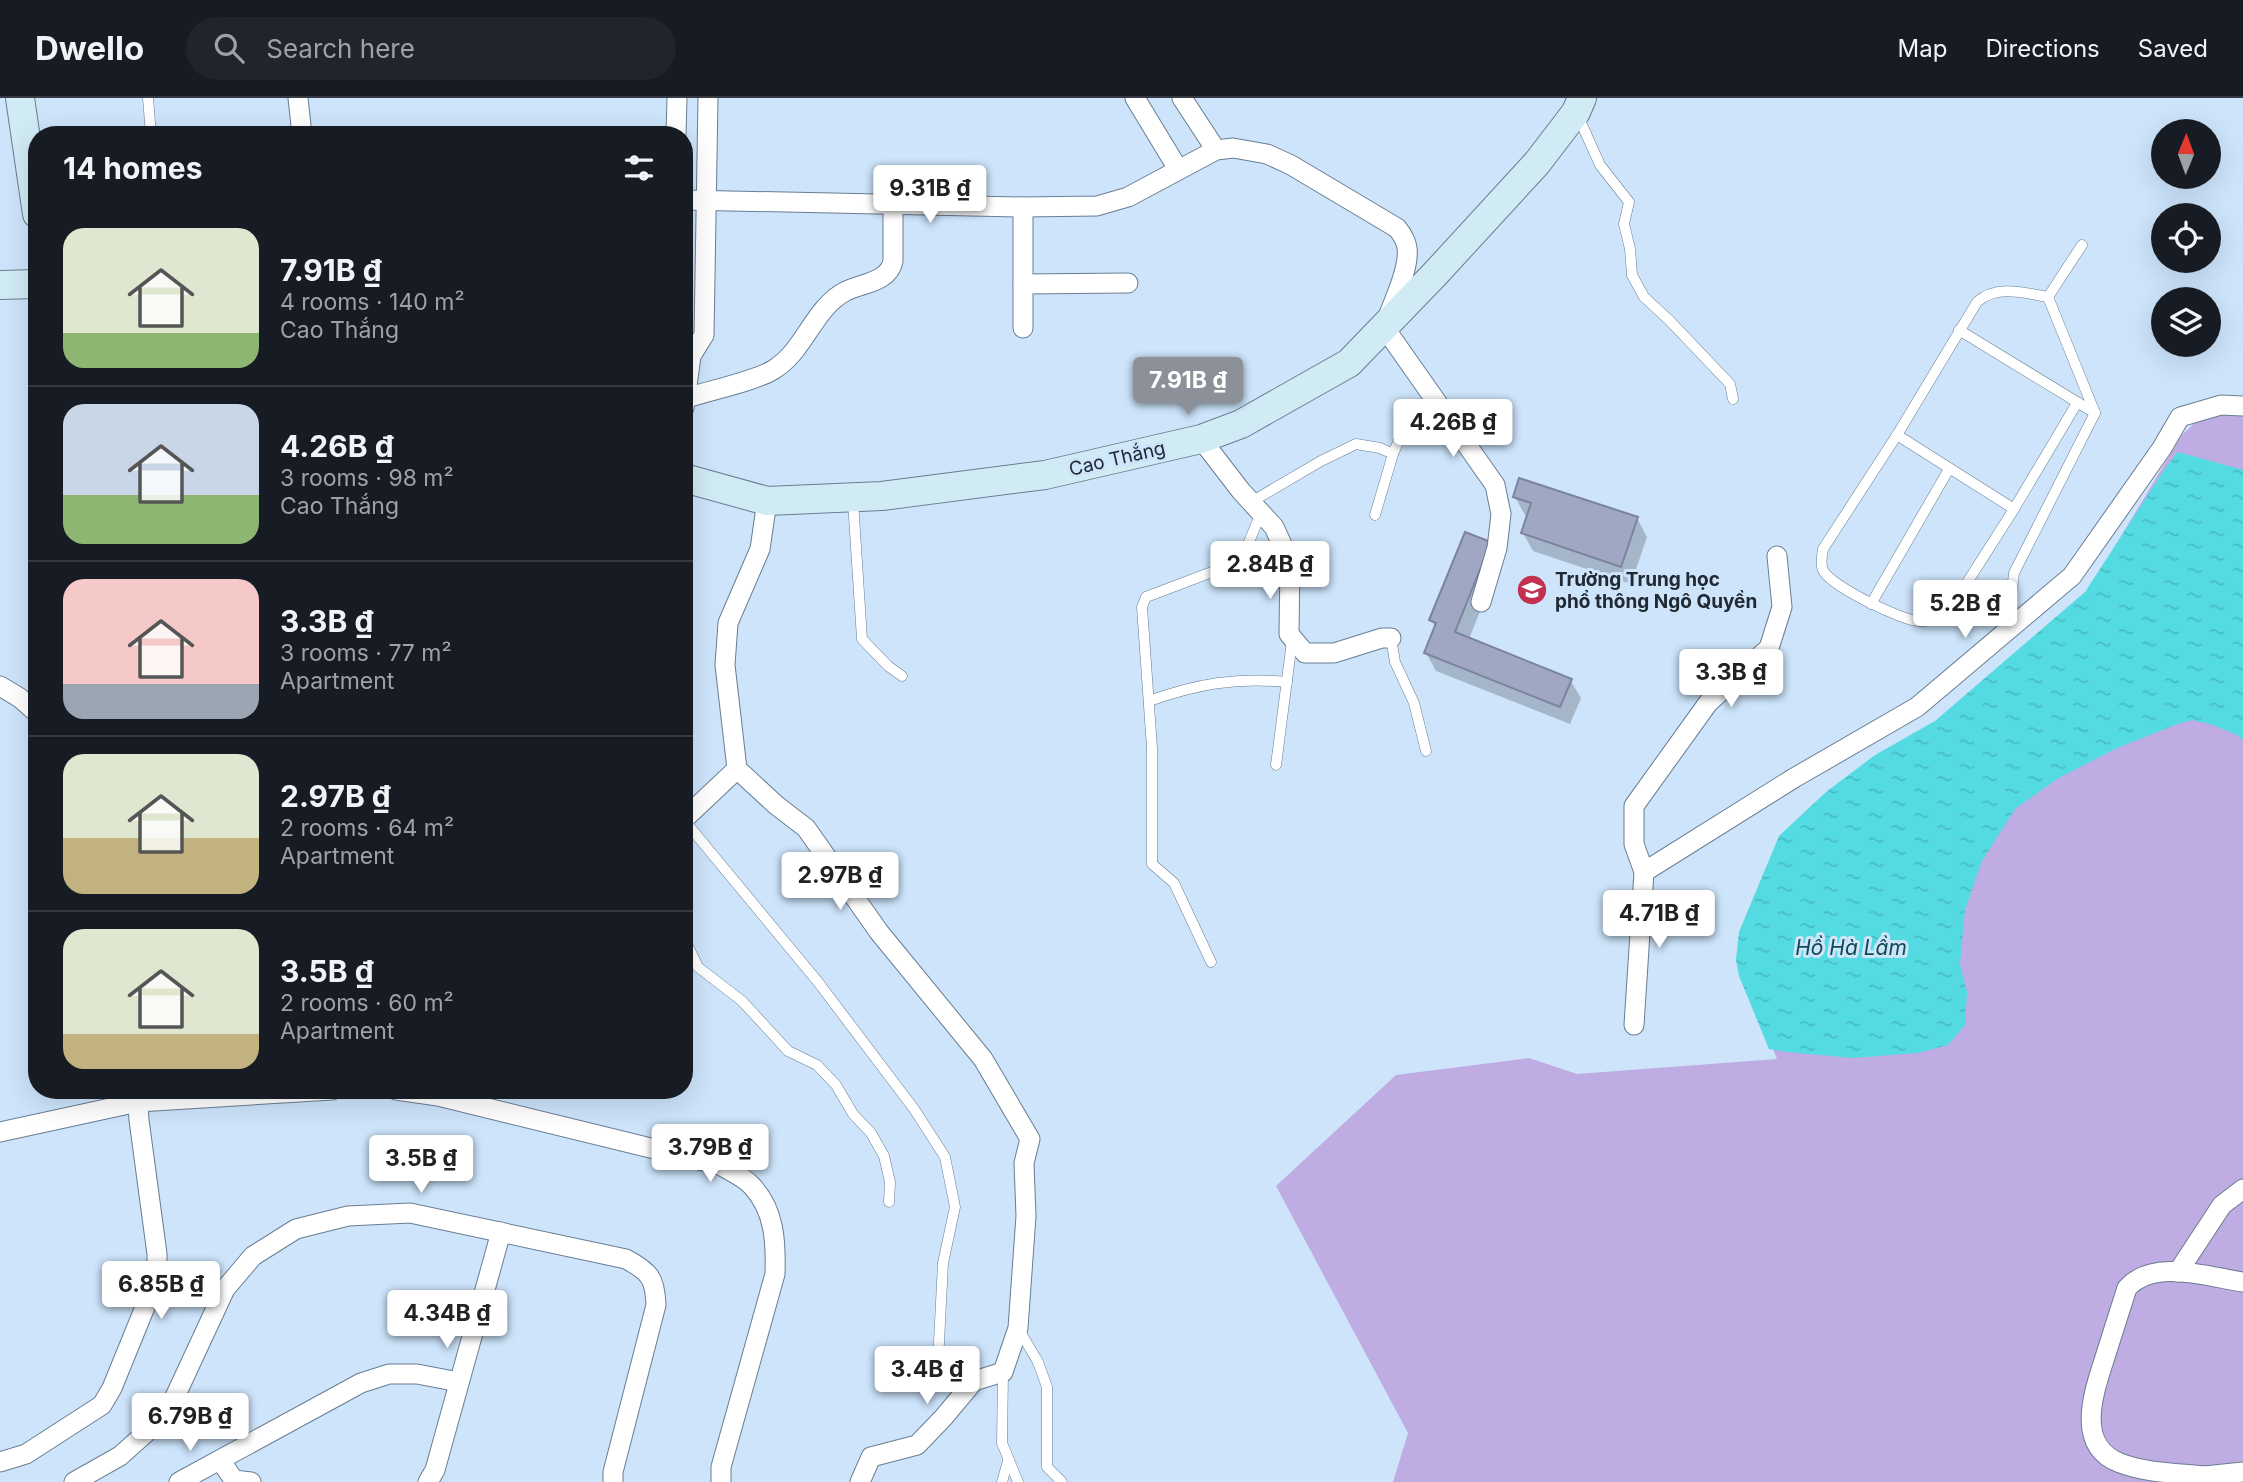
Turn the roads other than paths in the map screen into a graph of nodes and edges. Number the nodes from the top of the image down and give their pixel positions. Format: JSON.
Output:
{"nodes":[{"id":1,"x":20,"y":98,"type":"edge"},
{"id":2,"x":148,"y":98,"type":"edge"},
{"id":3,"x":298,"y":98,"type":"edge"},
{"id":4,"x":677,"y":98,"type":"edge"},
{"id":5,"x":708,"y":98,"type":"edge"},
{"id":6,"x":1135,"y":98,"type":"edge"},
{"id":7,"x":1182,"y":98,"type":"edge"},
{"id":8,"x":1579,"y":105,"type":"edge"},
{"id":9,"x":151,"y":126,"type":"edge"},
{"id":10,"x":301,"y":126,"type":"edge"},
{"id":11,"x":676,"y":126,"type":"edge"},
{"id":12,"x":1216,"y":150,"type":"junction"},
{"id":13,"x":28,"y":153,"type":"edge"},
{"id":14,"x":1178,"y":169,"type":"junction"},
{"id":15,"x":693,"y":200,"type":"edge"},
{"id":16,"x":706,"y":201,"type":"junction"},
{"id":17,"x":893,"y":205,"type":"junction"},
{"id":18,"x":1023,"y":207,"type":"junction"},
{"id":19,"x":2082,"y":245,"type":"dead end"},
{"id":20,"x":28,"y":284,"type":"edge"},
{"id":21,"x":1023,"y":284,"type":"junction"},
{"id":22,"x":1128,"y":284,"type":"dead end"},
{"id":23,"x":0,"y":285,"type":"edge"},
{"id":24,"x":2048,"y":297,"type":"junction"},
{"id":25,"x":1384,"y":327,"type":"junction"},
{"id":26,"x":1023,"y":328,"type":"dead end"},
{"id":27,"x":1959,"y":330,"type":"junction"},
{"id":28,"x":693,"y":347,"type":"edge"},
{"id":29,"x":1733,"y":399,"type":"dead end"},
{"id":30,"x":693,"y":400,"type":"edge"},
{"id":31,"x":2077,"y":403,"type":"junction"},
{"id":32,"x":2243,"y":406,"type":"edge"},
{"id":33,"x":2095,"y":413,"type":"junction"},
{"id":34,"x":1406,"y":424,"type":"dead end"},
{"id":35,"x":1896,"y":435,"type":"junction"},
{"id":36,"x":1201,"y":439,"type":"junction"},
{"id":37,"x":1393,"y":454,"type":"junction"},
{"id":38,"x":1949,"y":469,"type":"junction"},
{"id":39,"x":693,"y":480,"type":"edge"},
{"id":40,"x":852,"y":497,"type":"junction"},
{"id":41,"x":767,"y":501,"type":"junction"},
{"id":42,"x":1256,"y":508,"type":"junction"},
{"id":43,"x":2014,"y":509,"type":"junction"},
{"id":44,"x":1375,"y":515,"type":"dead end"},
{"id":45,"x":1777,"y":556,"type":"dead end"},
{"id":46,"x":1481,"y":602,"type":"dead end"},
{"id":47,"x":1871,"y":604,"type":"junction"},
{"id":48,"x":2013,"y":626,"type":"junction"},
{"id":49,"x":1391,"y":638,"type":"joint"},
{"id":50,"x":1292,"y":640,"type":"junction"},
{"id":51,"x":902,"y":676,"type":"dead end"},
{"id":52,"x":1287,"y":682,"type":"junction"},
{"id":53,"x":0,"y":686,"type":"edge"},
{"id":54,"x":1149,"y":701,"type":"junction"},
{"id":55,"x":28,"y":705,"type":"edge"},
{"id":56,"x":1426,"y":751,"type":"dead end"},
{"id":57,"x":1276,"y":765,"type":"dead end"},
{"id":58,"x":737,"y":769,"type":"junction"},
{"id":59,"x":693,"y":811,"type":"edge"},
{"id":60,"x":693,"y":831,"type":"edge"},
{"id":61,"x":1644,"y":872,"type":"junction"},
{"id":62,"x":693,"y":957,"type":"edge"},
{"id":63,"x":1211,"y":962,"type":"dead end"},
{"id":64,"x":1634,"y":1025,"type":"dead end"},
{"id":65,"x":126,"y":1099,"type":"edge"},
{"id":66,"x":137,"y":1099,"type":"edge"},
{"id":67,"x":450,"y":1099,"type":"edge"},
{"id":68,"x":0,"y":1132,"type":"edge"},
{"id":69,"x":2243,"y":1189,"type":"edge"},
{"id":70,"x":889,"y":1202,"type":"dead end"},
{"id":71,"x":501,"y":1232,"type":"junction"},
{"id":72,"x":2178,"y":1272,"type":"junction"},
{"id":73,"x":2243,"y":1282,"type":"edge"},
{"id":74,"x":1018,"y":1328,"type":"junction"},
{"id":75,"x":938,"y":1362,"type":"dead end"},
{"id":76,"x":1003,"y":1372,"type":"junction"},
{"id":77,"x":460,"y":1381,"type":"junction"},
{"id":78,"x":220,"y":1460,"type":"junction"},
{"id":79,"x":1008,"y":1460,"type":"junction"},
{"id":80,"x":0,"y":1462,"type":"edge"},
{"id":81,"x":2243,"y":1472,"type":"edge"},
{"id":82,"x":2204,"y":1479,"type":"edge"},
{"id":83,"x":238,"y":1481,"type":"edge"},
{"id":84,"x":74,"y":1482,"type":"edge"},
{"id":85,"x":179,"y":1482,"type":"edge"},
{"id":86,"x":428,"y":1482,"type":"edge"},
{"id":87,"x":613,"y":1482,"type":"edge"},
{"id":88,"x":722,"y":1482,"type":"edge"},
{"id":89,"x":860,"y":1482,"type":"edge"},
{"id":90,"x":1002,"y":1482,"type":"edge"},
{"id":91,"x":1018,"y":1482,"type":"edge"},
{"id":92,"x":1062,"y":1482,"type":"edge"}],
"edges":[{"from":1,"to":13,"type":"main road"},
{"from":2,"to":9,"type":"lane"},
{"from":3,"to":10,"type":"street"},
{"from":4,"to":11,"type":"street"},
{"from":5,"to":16,"type":"street"},
{"from":6,"to":14,"type":"street"},
{"from":7,"to":12,"type":"street"},
{"from":8,"to":25,"type":"main road","name":"Cao Thắng"},
{"from":8,"to":29,"type":"lane"},
{"from":12,"to":14,"type":"street"},
{"from":12,"to":25,"type":"street"},
{"from":14,"to":18,"type":"street"},
{"from":15,"to":16,"type":"street"},
{"from":16,"to":17,"type":"street"},
{"from":16,"to":28,"type":"street"},
{"from":17,"to":18,"type":"street"},
{"from":17,"to":30,"type":"street"},
{"from":18,"to":21,"type":"street"},
{"from":19,"to":24,"type":"lane"},
{"from":20,"to":23,"type":"main road"},
{"from":21,"to":22,"type":"street"},
{"from":21,"to":26,"type":"street"},
{"from":24,"to":27,"type":"lane"},
{"from":24,"to":33,"type":"lane"},
{"from":25,"to":36,"type":"main road","name":"Cao Thắng"},
{"from":25,"to":46,"type":"street"},
{"from":27,"to":31,"type":"lane"},
{"from":27,"to":35,"type":"lane"},
{"from":31,"to":33,"type":"lane"},
{"from":31,"to":43,"type":"lane"},
{"from":32,"to":48,"type":"street"},
{"from":33,"to":48,"type":"lane"},
{"from":34,"to":37,"type":"lane"},
{"from":35,"to":38,"type":"lane"},
{"from":35,"to":47,"type":"lane"},
{"from":36,"to":40,"type":"main road","name":"Cao Thắng"},
{"from":36,"to":42,"type":"street"},
{"from":37,"to":42,"type":"lane"},
{"from":37,"to":44,"type":"lane"},
{"from":38,"to":43,"type":"lane"},
{"from":38,"to":47,"type":"lane"},
{"from":39,"to":41,"type":"main road","name":"Cao Thắng"},
{"from":40,"to":41,"type":"main road","name":"Cao Thắng"},
{"from":40,"to":51,"type":"lane"},
{"from":41,"to":58,"type":"street"},
{"from":42,"to":50,"type":"street"},
{"from":42,"to":54,"type":"lane"},
{"from":43,"to":47,"type":"lane"},
{"from":45,"to":61,"type":"street"},
{"from":48,"to":61,"type":"street"},
{"from":49,"to":50,"type":"street"},
{"from":49,"to":56,"type":"lane"},
{"from":50,"to":52,"type":"lane"},
{"from":52,"to":54,"type":"lane"},
{"from":52,"to":57,"type":"lane"},
{"from":53,"to":55,"type":"street"},
{"from":54,"to":63,"type":"lane"},
{"from":58,"to":59,"type":"street"},
{"from":58,"to":74,"type":"street"},
{"from":60,"to":75,"type":"lane"},
{"from":61,"to":64,"type":"street"},
{"from":62,"to":70,"type":"lane"},
{"from":65,"to":68,"type":"street"},
{"from":66,"to":80,"type":"street"},
{"from":67,"to":88,"type":"street"},
{"from":69,"to":72,"type":"street"},
{"from":71,"to":77,"type":"street"},
{"from":71,"to":84,"type":"street"},
{"from":71,"to":87,"type":"street"},
{"from":72,"to":73,"type":"street"},
{"from":72,"to":82,"type":"street"},
{"from":74,"to":76,"type":"street"},
{"from":74,"to":92,"type":"lane"},
{"from":76,"to":79,"type":"lane"},
{"from":76,"to":89,"type":"street"},
{"from":77,"to":78,"type":"street"},
{"from":77,"to":86,"type":"street"},
{"from":78,"to":83,"type":"street"},
{"from":78,"to":85,"type":"street"},
{"from":79,"to":90,"type":"lane"},
{"from":79,"to":91,"type":"lane"},
{"from":81,"to":82,"type":"street"}]}
